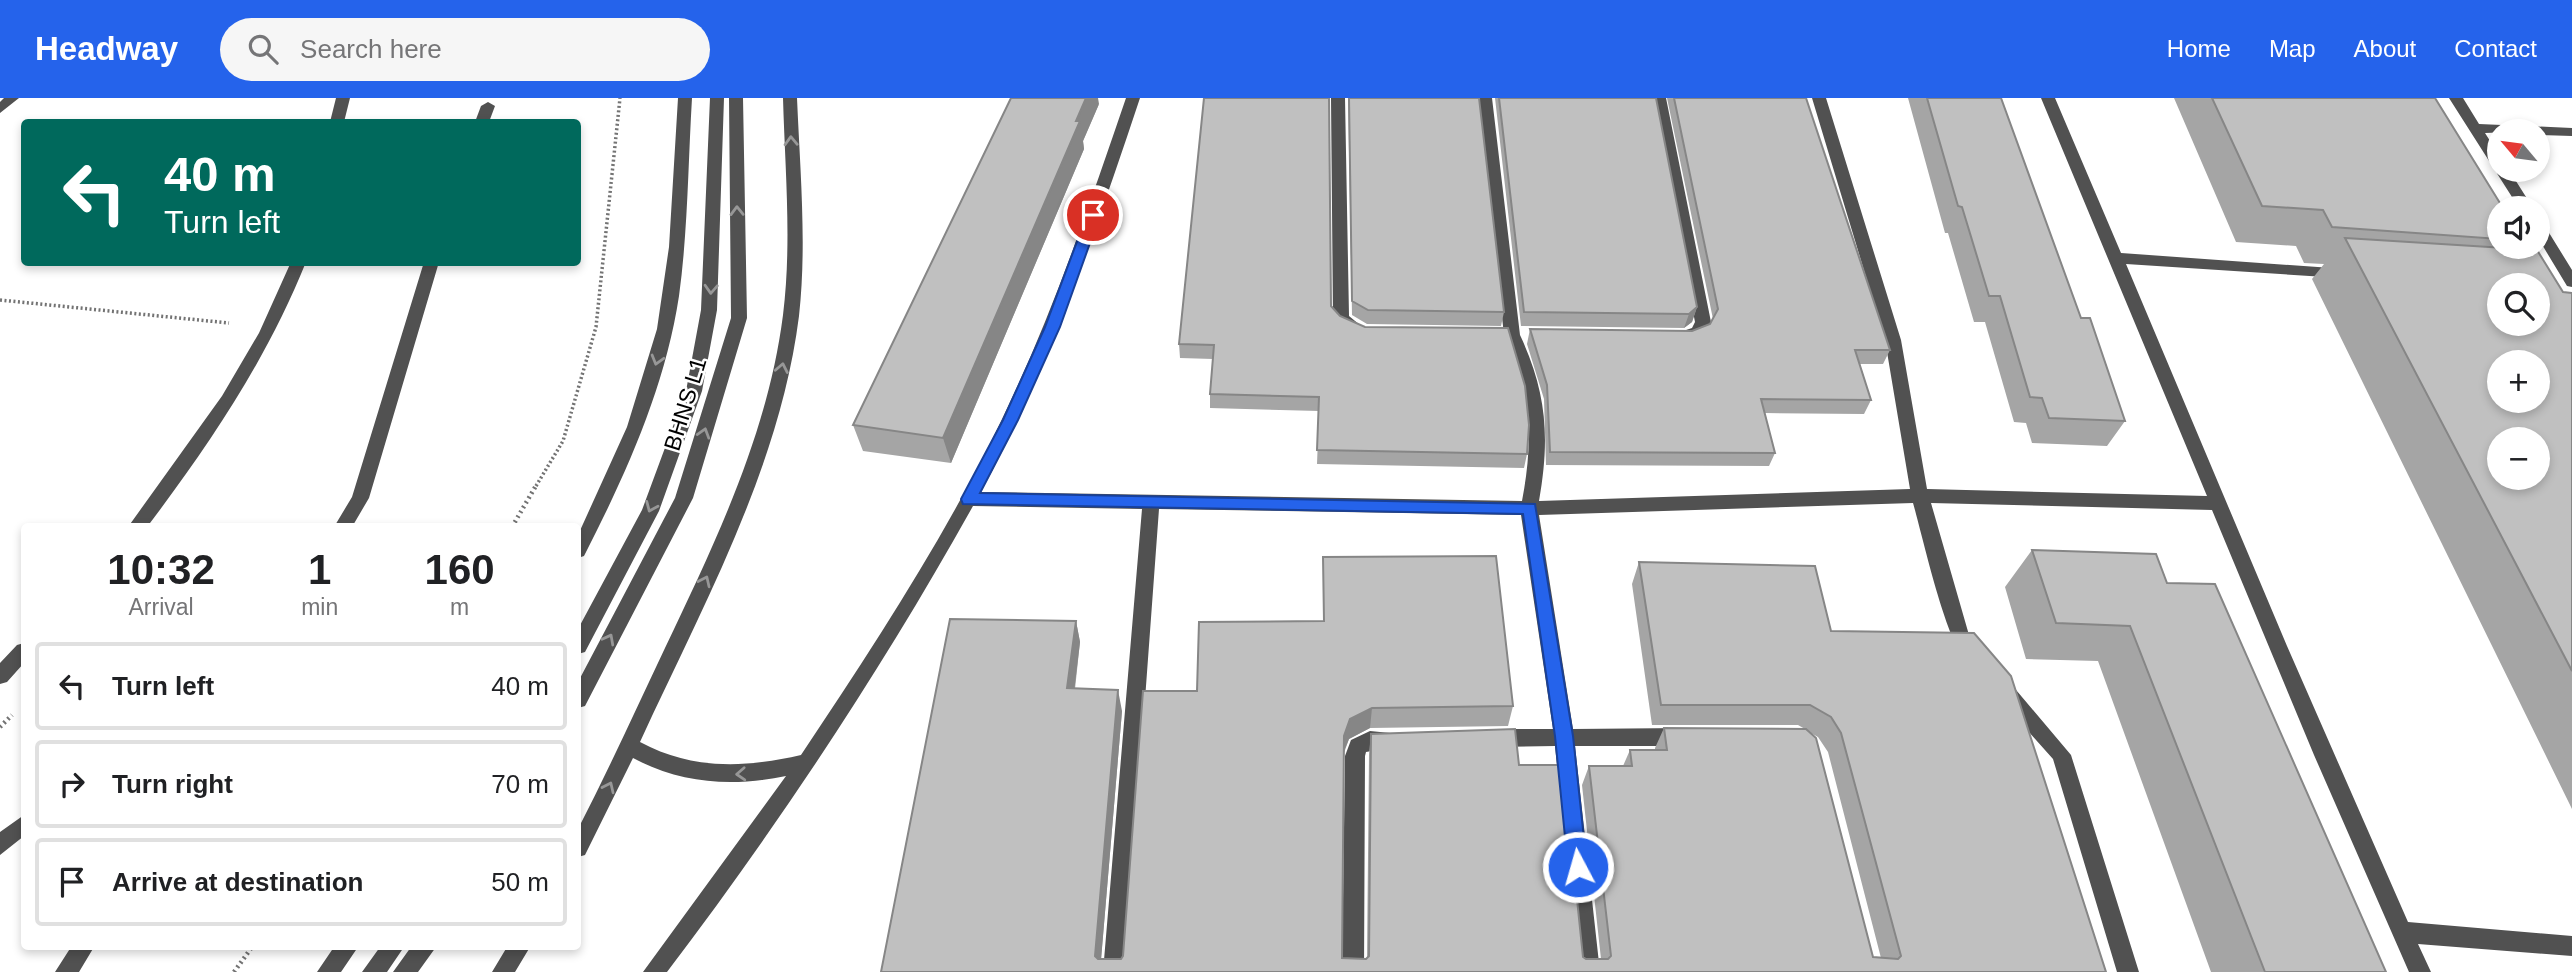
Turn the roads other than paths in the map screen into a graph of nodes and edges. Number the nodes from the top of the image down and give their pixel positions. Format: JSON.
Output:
{"nodes":[{"id":1,"x":12,"y":98,"type":"edge"},
{"id":2,"x":343,"y":98,"type":"edge"},
{"id":3,"x":685,"y":98,"type":"edge"},
{"id":4,"x":717,"y":98,"type":"edge"},
{"id":5,"x":737,"y":98,"type":"edge"},
{"id":6,"x":790,"y":98,"type":"edge"},
{"id":7,"x":1133,"y":98,"type":"edge"},
{"id":8,"x":1338,"y":98,"type":"edge"},
{"id":9,"x":1485,"y":98,"type":"edge"},
{"id":10,"x":1659,"y":98,"type":"edge"},
{"id":11,"x":1819,"y":98,"type":"edge"},
{"id":12,"x":2048,"y":98,"type":"edge"},
{"id":13,"x":2456,"y":98,"type":"edge"},
{"id":14,"x":488,"y":106,"type":"dead end"},
{"id":15,"x":0,"y":109,"type":"edge"},
{"id":16,"x":338,"y":119,"type":"edge"},
{"id":17,"x":483,"y":119,"type":"edge"},
{"id":18,"x":2475,"y":128,"type":"junction"},
{"id":19,"x":2572,"y":132,"type":"edge"},
{"id":20,"x":2487,"y":147,"type":"edge"},
{"id":21,"x":2550,"y":251,"type":"edge"},
{"id":22,"x":2117,"y":258,"type":"junction"},
{"id":23,"x":297,"y":266,"type":"edge"},
{"id":24,"x":431,"y":266,"type":"edge"},
{"id":25,"x":2355,"y":274,"type":"edge"},
{"id":26,"x":2568,"y":286,"type":"edge"},
{"id":27,"x":1377,"y":333,"type":"edge"},
{"id":28,"x":1673,"y":337,"type":"edge"},
{"id":29,"x":1920,"y":496,"type":"junction"},
{"id":30,"x":969,"y":499,"type":"junction"},
{"id":31,"x":1151,"y":502,"type":"junction"},
{"id":32,"x":2216,"y":503,"type":"junction"},
{"id":33,"x":1530,"y":508,"type":"junction"},
{"id":34,"x":139,"y":523,"type":"edge"},
{"id":35,"x":345,"y":523,"type":"edge"},
{"id":36,"x":581,"y":545,"type":"edge"},
{"id":37,"x":581,"y":640,"type":"edge"},
{"id":38,"x":21,"y":654,"type":"edge"},
{"id":39,"x":0,"y":676,"type":"edge"},
{"id":40,"x":581,"y":694,"type":"edge"},
{"id":41,"x":1564,"y":736,"type":"junction"},
{"id":42,"x":1701,"y":737,"type":"edge"},
{"id":43,"x":1481,"y":738,"type":"edge"},
{"id":44,"x":1411,"y":740,"type":"edge"},
{"id":45,"x":628,"y":745,"type":"junction"},
{"id":46,"x":808,"y":762,"type":"junction"},
{"id":47,"x":21,"y":827,"type":"edge"},
{"id":48,"x":581,"y":842,"type":"edge"},
{"id":49,"x":0,"y":845,"type":"edge"},
{"id":50,"x":2401,"y":932,"type":"junction"},
{"id":51,"x":2572,"y":946,"type":"edge"},
{"id":52,"x":81,"y":950,"type":"edge"},
{"id":53,"x":345,"y":950,"type":"edge"},
{"id":54,"x":391,"y":950,"type":"edge"},
{"id":55,"x":422,"y":950,"type":"edge"},
{"id":56,"x":517,"y":950,"type":"edge"},
{"id":57,"x":66,"y":972,"type":"edge"},
{"id":58,"x":328,"y":972,"type":"edge"},
{"id":59,"x":373,"y":972,"type":"edge"},
{"id":60,"x":404,"y":972,"type":"edge"},
{"id":61,"x":503,"y":972,"type":"edge"},
{"id":62,"x":654,"y":972,"type":"edge"},
{"id":63,"x":1114,"y":972,"type":"edge"},
{"id":64,"x":1353,"y":972,"type":"edge"},
{"id":65,"x":1589,"y":972,"type":"edge"},
{"id":66,"x":2128,"y":972,"type":"edge"},
{"id":67,"x":2420,"y":972,"type":"edge"}],
"edges":[{"from":1,"to":15,"type":"street"},
{"from":2,"to":16,"type":"street"},
{"from":3,"to":36,"type":"street","one_way":true},
{"from":4,"to":37,"type":"street","name":"BHNS L1","one_way":true},
{"from":40,"to":5,"type":"street","name":"BHNS L1","one_way":true},
{"from":45,"to":6,"type":"street","one_way":true},
{"from":7,"to":30,"type":"street"},
{"from":8,"to":27,"type":"street"},
{"from":9,"to":33,"type":"street"},
{"from":10,"to":28,"type":"street"},
{"from":11,"to":29,"type":"street"},
{"from":12,"to":22,"type":"street"},
{"from":13,"to":18,"type":"street"},
{"from":14,"to":17,"type":"street"},
{"from":18,"to":19,"type":"street"},
{"from":18,"to":20,"type":"street"},
{"from":21,"to":26,"type":"street"},
{"from":22,"to":25,"type":"street"},
{"from":22,"to":32,"type":"street"},
{"from":23,"to":34,"type":"street"},
{"from":24,"to":35,"type":"street"},
{"from":29,"to":32,"type":"street"},
{"from":29,"to":33,"type":"street"},
{"from":29,"to":66,"type":"street"},
{"from":30,"to":31,"type":"street"},
{"from":30,"to":46,"type":"street"},
{"from":31,"to":33,"type":"street"},
{"from":31,"to":63,"type":"street"},
{"from":32,"to":50,"type":"street"},
{"from":33,"to":41,"type":"street"},
{"from":38,"to":39,"type":"street"},
{"from":41,"to":42,"type":"street"},
{"from":41,"to":43,"type":"street"},
{"from":41,"to":65,"type":"street"},
{"from":44,"to":64,"type":"street"},
{"from":46,"to":45,"type":"street","one_way":true},
{"from":48,"to":45,"type":"street","one_way":true},
{"from":46,"to":62,"type":"street"},
{"from":47,"to":49,"type":"street"},
{"from":50,"to":51,"type":"street"},
{"from":50,"to":67,"type":"street"},
{"from":52,"to":57,"type":"street"},
{"from":53,"to":58,"type":"street"},
{"from":54,"to":59,"type":"street"},
{"from":55,"to":60,"type":"street"},
{"from":56,"to":61,"type":"street"}]}
